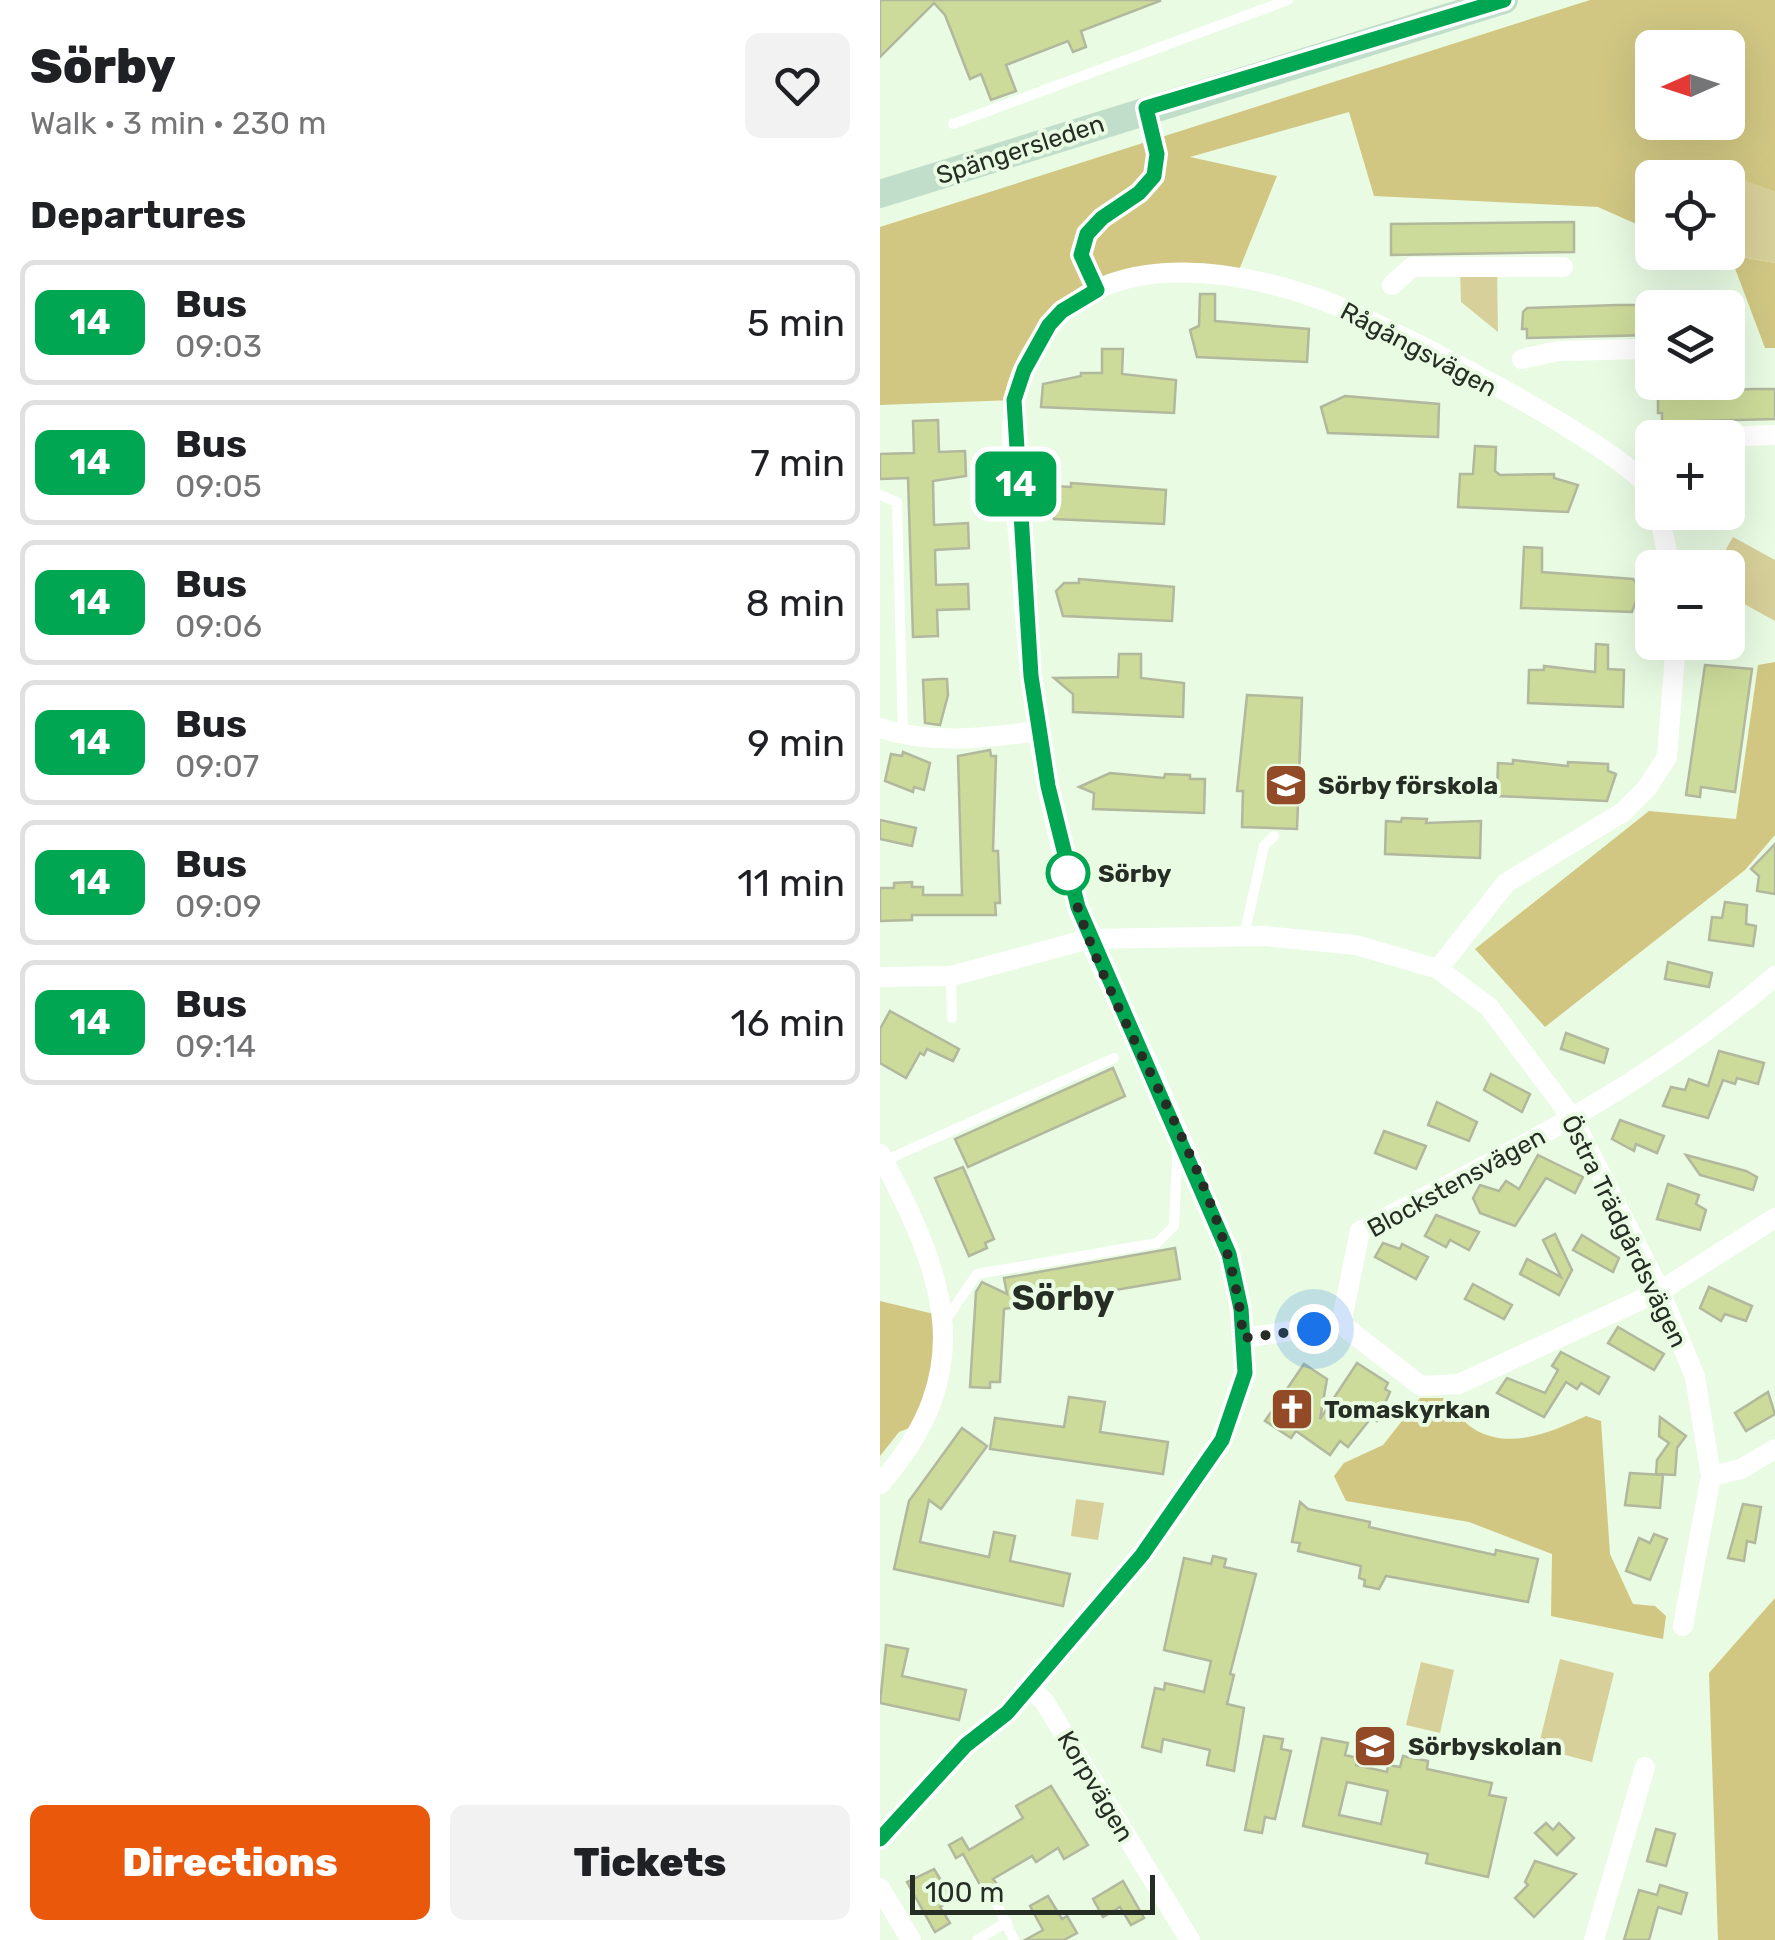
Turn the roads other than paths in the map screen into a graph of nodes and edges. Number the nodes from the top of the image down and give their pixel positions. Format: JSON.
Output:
{"nodes":[{"id":1,"x":1288,"y":0,"type":"edge"},
{"id":2,"x":1504,"y":0,"type":"edge"},
{"id":3,"x":1471,"y":5,"type":"edge"},
{"id":4,"x":1146,"y":108,"type":"junction"},
{"id":5,"x":953,"y":124,"type":"dead end"},
{"id":6,"x":880,"y":194,"type":"edge"},
{"id":7,"x":1563,"y":266,"type":"dead end"},
{"id":8,"x":1392,"y":285,"type":"dead end"},
{"id":9,"x":1097,"y":290,"type":"junction"},
{"id":10,"x":1635,"y":349,"type":"edge"},
{"id":11,"x":1522,"y":360,"type":"dead end"},
{"id":12,"x":1775,"y":435,"type":"edge"},
{"id":13,"x":1745,"y":436,"type":"edge"},
{"id":14,"x":1635,"y":477,"type":"edge"},
{"id":15,"x":880,"y":495,"type":"edge"},
{"id":16,"x":1678,"y":660,"type":"edge"},
{"id":17,"x":880,"y":728,"type":"edge"},
{"id":18,"x":1038,"y":731,"type":"junction"},
{"id":19,"x":902,"y":735,"type":"junction"},
{"id":20,"x":1274,"y":836,"type":"dead end"},
{"id":21,"x":1244,"y":936,"type":"junction"},
{"id":22,"x":1089,"y":939,"type":"junction"},
{"id":23,"x":1438,"y":968,"type":"junction"},
{"id":24,"x":951,"y":976,"type":"junction"},
{"id":25,"x":1775,"y":976,"type":"edge"},
{"id":26,"x":880,"y":977,"type":"edge"},
{"id":27,"x":952,"y":1018,"type":"dead end"},
{"id":28,"x":1114,"y":1058,"type":"dead end"},
{"id":29,"x":1573,"y":1119,"type":"junction"},
{"id":30,"x":1178,"y":1137,"type":"junction"},
{"id":31,"x":882,"y":1157,"type":"edge"},
{"id":32,"x":1775,"y":1218,"type":"edge"},
{"id":33,"x":1660,"y":1291,"type":"junction"},
{"id":34,"x":1341,"y":1324,"type":"junction"},
{"id":35,"x":943,"y":1325,"type":"junction"},
{"id":36,"x":1243,"y":1338,"type":"junction"},
{"id":37,"x":1775,"y":1448,"type":"edge"},
{"id":38,"x":1711,"y":1476,"type":"junction"},
{"id":39,"x":880,"y":1484,"type":"edge"},
{"id":40,"x":1683,"y":1626,"type":"dead end"},
{"id":41,"x":1029,"y":1687,"type":"junction"},
{"id":42,"x":1645,"y":1767,"type":"dead end"},
{"id":43,"x":880,"y":1839,"type":"edge"},
{"id":44,"x":880,"y":1888,"type":"edge"},
{"id":45,"x":994,"y":1900,"type":"dead end"},
{"id":46,"x":1007,"y":1922,"type":"junction"},
{"id":47,"x":911,"y":1940,"type":"edge"},
{"id":48,"x":977,"y":1940,"type":"edge"},
{"id":49,"x":1014,"y":1940,"type":"edge"},
{"id":50,"x":1190,"y":1940,"type":"edge"},
{"id":51,"x":1594,"y":1940,"type":"edge"}],
"edges":[{"from":1,"to":5,"type":"lane"},
{"from":2,"to":3,"type":"main road","name":"Spängersleden"},
{"from":3,"to":4,"type":"main road","name":"Spängersleden"},
{"from":4,"to":6,"type":"main road","name":"Spängersleden"},
{"from":4,"to":9,"type":"lane"},
{"from":7,"to":8,"type":"street"},
{"from":9,"to":14,"type":"street","name":"Rågångsvägen"},
{"from":9,"to":18,"type":"street","name":"Rågångsvägen"},
{"from":10,"to":11,"type":"street"},
{"from":12,"to":13,"type":"street"},
{"from":15,"to":19,"type":"lane"},
{"from":16,"to":23,"type":"street"},
{"from":17,"to":19,"type":"street"},
{"from":18,"to":19,"type":"street"},
{"from":18,"to":22,"type":"street","name":"Rågångsvägen"},
{"from":20,"to":21,"type":"lane"},
{"from":21,"to":22,"type":"street","name":"Östra Trädgårdsvägen"},
{"from":21,"to":23,"type":"street","name":"Östra Trädgårdsvägen"},
{"from":22,"to":24,"type":"street","name":"Östra Trädgårdsvägen"},
{"from":22,"to":30,"type":"street","name":"Rågångsvägen"},
{"from":23,"to":29,"type":"street","name":"Östra Trädgårdsvägen"},
{"from":24,"to":26,"type":"street","name":"Östra Trädgårdsvägen"},
{"from":24,"to":27,"type":"lane"},
{"from":25,"to":29,"type":"street","name":"Blockstensvägen"},
{"from":28,"to":31,"type":"lane"},
{"from":29,"to":33,"type":"street","name":"Östra Trädgårdsvägen"},
{"from":29,"to":34,"type":"street","name":"Blockstensvägen"},
{"from":30,"to":35,"type":"lane"},
{"from":30,"to":36,"type":"street","name":"Rågångsvägen"},
{"from":31,"to":35,"type":"street"},
{"from":32,"to":33,"type":"street"},
{"from":33,"to":34,"type":"street"},
{"from":33,"to":38,"type":"street","name":"Östra Trädgårdsvägen"},
{"from":34,"to":36,"type":"street"},
{"from":35,"to":39,"type":"street"},
{"from":36,"to":41,"type":"street","name":"Rågångsvägen"},
{"from":37,"to":38,"type":"street"},
{"from":38,"to":40,"type":"street","name":"Östra Trädgårdsvägen"},
{"from":41,"to":43,"type":"street","name":"Rågångsvägen"},
{"from":41,"to":50,"type":"street","name":"Korpvägen"},
{"from":42,"to":51,"type":"street"},
{"from":44,"to":47,"type":"street"},
{"from":45,"to":46,"type":"lane"},
{"from":46,"to":48,"type":"lane"},
{"from":46,"to":49,"type":"lane"}]}
